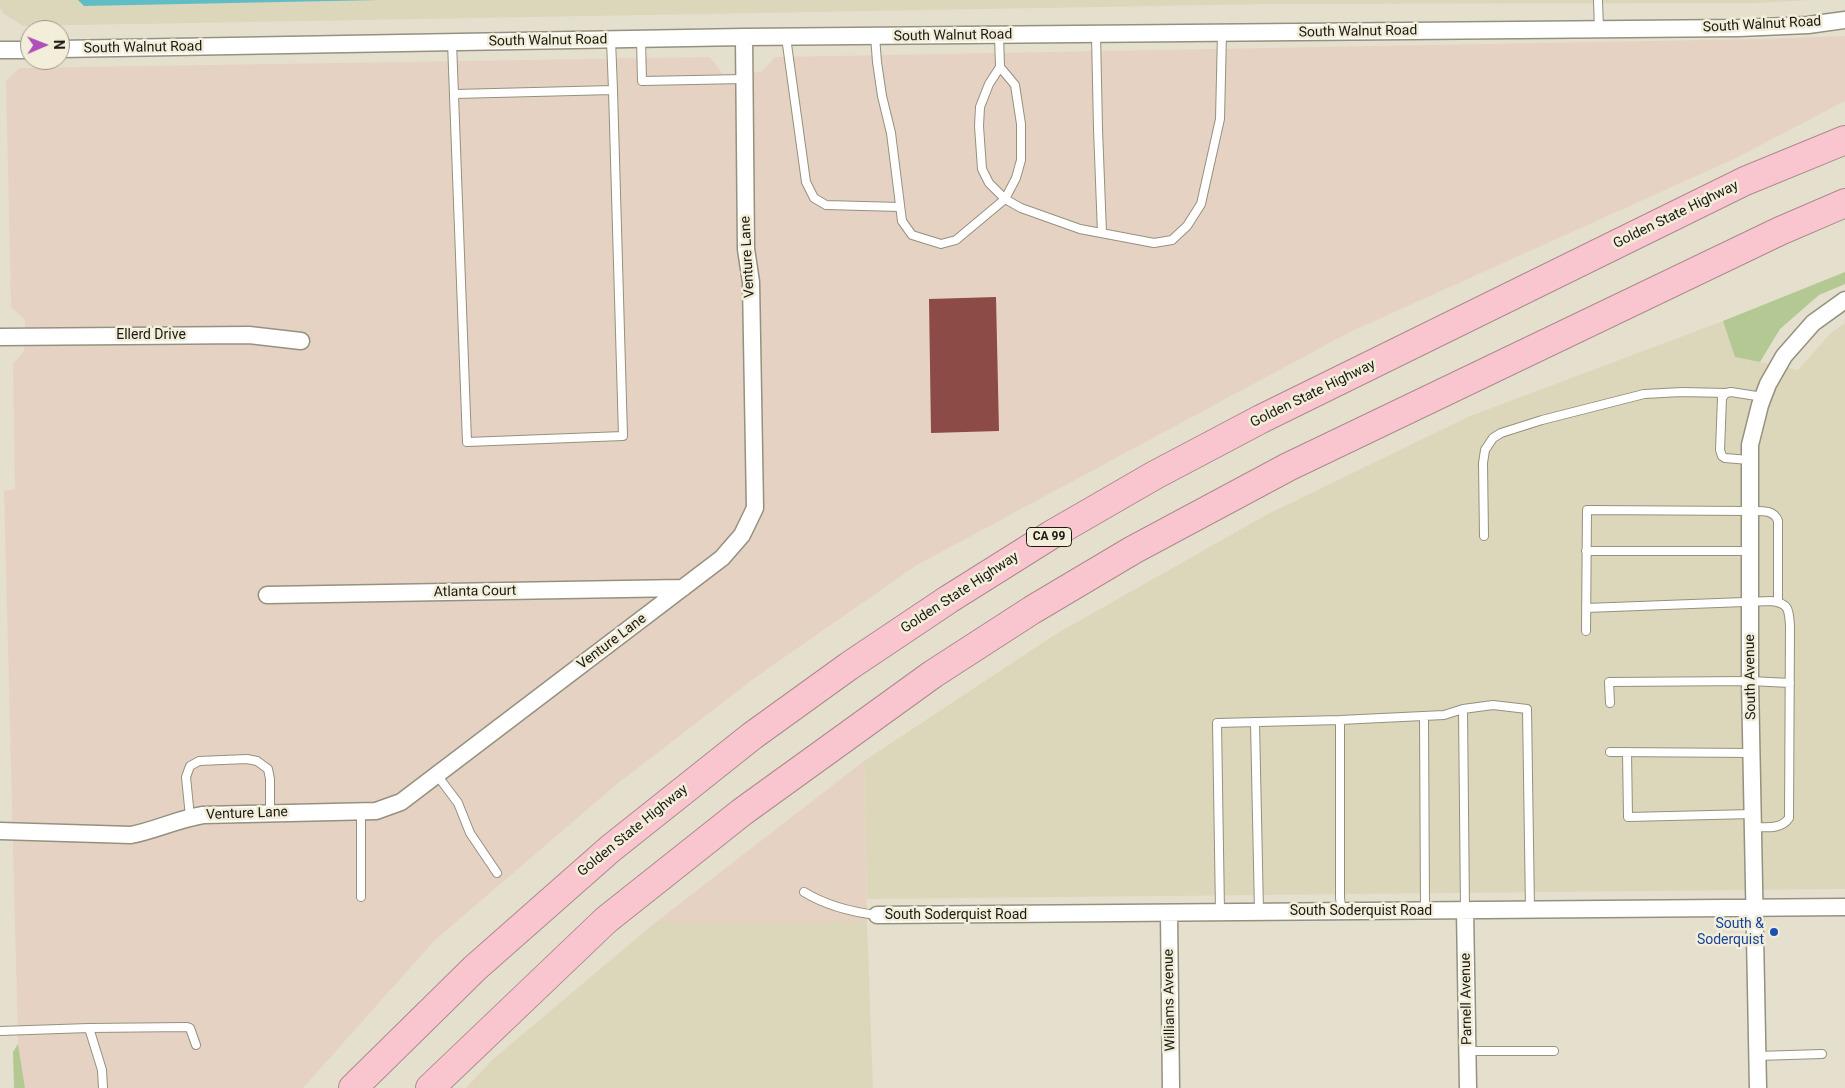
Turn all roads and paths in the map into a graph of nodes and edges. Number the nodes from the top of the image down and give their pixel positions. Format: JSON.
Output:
{"nodes":[{"id":1,"x":1598,"y":0,"type":"edge"},
{"id":2,"x":1845,"y":20,"type":"edge"},
{"id":3,"x":1599,"y":30,"type":"junction"},
{"id":4,"x":1222,"y":33,"type":"junction"},
{"id":5,"x":1096,"y":34,"type":"junction"},
{"id":6,"x":999,"y":35,"type":"junction"},
{"id":7,"x":875,"y":36,"type":"junction"},
{"id":8,"x":744,"y":37,"type":"junction"},
{"id":9,"x":786,"y":37,"type":"junction"},
{"id":10,"x":641,"y":39,"type":"junction"},
{"id":11,"x":611,"y":40,"type":"junction"},
{"id":12,"x":452,"y":42,"type":"junction"},
{"id":13,"x":70,"y":49,"type":"edge"},
{"id":14,"x":0,"y":50,"type":"edge"},
{"id":15,"x":20,"y":50,"type":"edge"},
{"id":16,"x":1000,"y":67,"type":"junction"},
{"id":17,"x":744,"y":79,"type":"junction"},
{"id":18,"x":613,"y":90,"type":"junction"},
{"id":19,"x":455,"y":94,"type":"junction"},
{"id":20,"x":1845,"y":140,"type":"edge"},
{"id":21,"x":1005,"y":199,"type":"junction"},
{"id":22,"x":1845,"y":203,"type":"edge"},
{"id":23,"x":900,"y":207,"type":"junction"},
{"id":24,"x":1102,"y":233,"type":"junction"},
{"id":25,"x":1845,"y":300,"type":"edge"},
{"id":26,"x":0,"y":337,"type":"edge"},
{"id":27,"x":301,"y":341,"type":"dead end"},
{"id":28,"x":1726,"y":393,"type":"junction"},
{"id":29,"x":1763,"y":397,"type":"junction"},
{"id":30,"x":1749,"y":460,"type":"junction"},
{"id":31,"x":1749,"y":510,"type":"junction"},
{"id":32,"x":1484,"y":536,"type":"dead end"},
{"id":33,"x":1586,"y":551,"type":"junction"},
{"id":34,"x":1750,"y":551,"type":"junction"},
{"id":35,"x":683,"y":588,"type":"junction"},
{"id":36,"x":267,"y":595,"type":"dead end"},
{"id":37,"x":1750,"y":602,"type":"junction"},
{"id":38,"x":1778,"y":602,"type":"junction"},
{"id":39,"x":1586,"y":608,"type":"junction"},
{"id":40,"x":1586,"y":631,"type":"dead end"},
{"id":41,"x":1750,"y":681,"type":"junction"},
{"id":42,"x":1790,"y":684,"type":"junction"},
{"id":43,"x":1610,"y":703,"type":"dead end"},
{"id":44,"x":1463,"y":709,"type":"junction"},
{"id":45,"x":1424,"y":716,"type":"junction"},
{"id":46,"x":1340,"y":720,"type":"junction"},
{"id":47,"x":1255,"y":722,"type":"junction"},
{"id":48,"x":1610,"y":752,"type":"dead end"},
{"id":49,"x":1627,"y":752,"type":"junction"},
{"id":50,"x":1752,"y":753,"type":"junction"},
{"id":51,"x":437,"y":775,"type":"junction"},
{"id":52,"x":361,"y":812,"type":"junction"},
{"id":53,"x":270,"y":814,"type":"junction"},
{"id":54,"x":190,"y":817,"type":"junction"},
{"id":55,"x":1753,"y":821,"type":"junction"},
{"id":56,"x":0,"y":831,"type":"edge"},
{"id":57,"x":497,"y":873,"type":"dead end"},
{"id":58,"x":804,"y":892,"type":"dead end"},
{"id":59,"x":361,"y":897,"type":"dead end"},
{"id":60,"x":1845,"y":907,"type":"edge"},
{"id":61,"x":1754,"y":908,"type":"junction"},
{"id":62,"x":1465,"y":910,"type":"junction"},
{"id":63,"x":1530,"y":910,"type":"junction"},
{"id":64,"x":1425,"y":911,"type":"junction"},
{"id":65,"x":1220,"y":912,"type":"junction"},
{"id":66,"x":1259,"y":912,"type":"junction"},
{"id":67,"x":1342,"y":912,"type":"junction"},
{"id":68,"x":1169,"y":913,"type":"junction"},
{"id":69,"x":877,"y":915,"type":"joint"},
{"id":70,"x":89,"y":1028,"type":"junction"},
{"id":71,"x":0,"y":1031,"type":"edge"},
{"id":72,"x":196,"y":1045,"type":"dead end"},
{"id":73,"x":1468,"y":1051,"type":"junction"},
{"id":74,"x":1554,"y":1051,"type":"dead end"},
{"id":75,"x":1822,"y":1054,"type":"dead end"},
{"id":76,"x":1757,"y":1056,"type":"junction"},
{"id":77,"x":103,"y":1088,"type":"edge"},
{"id":78,"x":353,"y":1088,"type":"edge"},
{"id":79,"x":430,"y":1088,"type":"edge"},
{"id":80,"x":1171,"y":1088,"type":"edge"},
{"id":81,"x":1468,"y":1088,"type":"edge"},
{"id":82,"x":1758,"y":1088,"type":"edge"}],
"edges":[{"from":1,"to":3,"type":"lane"},
{"from":2,"to":3,"type":"street","name":"South Walnut Road"},
{"from":3,"to":4,"type":"street","name":"South Walnut Road"},
{"from":4,"to":5,"type":"street","name":"South Walnut Road"},
{"from":4,"to":24,"type":"lane"},
{"from":5,"to":6,"type":"street","name":"South Walnut Road"},
{"from":5,"to":24,"type":"lane"},
{"from":6,"to":7,"type":"street","name":"South Walnut Road"},
{"from":6,"to":16,"type":"lane"},
{"from":7,"to":9,"type":"street","name":"South Walnut Road"},
{"from":7,"to":23,"type":"lane"},
{"from":8,"to":9,"type":"street","name":"South Walnut Road"},
{"from":8,"to":10,"type":"street","name":"South Walnut Road"},
{"from":8,"to":17,"type":"street","name":"Venture Lane"},
{"from":9,"to":23,"type":"lane"},
{"from":10,"to":11,"type":"street","name":"South Walnut Road"},
{"from":10,"to":17,"type":"lane"},
{"from":11,"to":12,"type":"street","name":"South Walnut Road"},
{"from":11,"to":18,"type":"lane"},
{"from":12,"to":13,"type":"street","name":"South Walnut Road"},
{"from":12,"to":19,"type":"lane"},
{"from":14,"to":15,"type":"street"},
{"from":16,"to":21,"type":"lane"},
{"from":16,"to":21,"type":"lane"},
{"from":17,"to":35,"type":"street","name":"Venture Lane"},
{"from":18,"to":19,"type":"lane"},
{"from":18,"to":19,"type":"lane"},
{"from":20,"to":78,"type":"highway","name":"Golden State Highway","number":"CA 99"},
{"from":21,"to":23,"type":"lane"},
{"from":21,"to":24,"type":"lane"},
{"from":22,"to":79,"type":"highway"},
{"from":25,"to":29,"type":"street","name":"South Avenue"},
{"from":26,"to":27,"type":"street","name":"Ellerd Drive"},
{"from":28,"to":29,"type":"lane"},
{"from":28,"to":30,"type":"lane"},
{"from":28,"to":32,"type":"lane"},
{"from":29,"to":30,"type":"street","name":"South Avenue"},
{"from":30,"to":31,"type":"street","name":"South Avenue"},
{"from":31,"to":33,"type":"lane"},
{"from":31,"to":34,"type":"street","name":"South Avenue"},
{"from":31,"to":38,"type":"lane"},
{"from":33,"to":34,"type":"lane"},
{"from":33,"to":39,"type":"lane"},
{"from":34,"to":37,"type":"street","name":"South Avenue"},
{"from":35,"to":36,"type":"street","name":"Atlanta Court"},
{"from":35,"to":51,"type":"street","name":"Venture Lane"},
{"from":37,"to":38,"type":"lane"},
{"from":37,"to":39,"type":"lane"},
{"from":37,"to":41,"type":"street","name":"South Avenue"},
{"from":38,"to":42,"type":"lane"},
{"from":39,"to":40,"type":"lane"},
{"from":41,"to":42,"type":"lane"},
{"from":41,"to":43,"type":"lane"},
{"from":41,"to":50,"type":"street","name":"South Avenue"},
{"from":42,"to":55,"type":"lane"},
{"from":44,"to":45,"type":"lane"},
{"from":44,"to":62,"type":"lane"},
{"from":44,"to":63,"type":"lane"},
{"from":45,"to":46,"type":"lane"},
{"from":45,"to":64,"type":"lane"},
{"from":46,"to":47,"type":"lane"},
{"from":46,"to":67,"type":"lane"},
{"from":47,"to":65,"type":"lane"},
{"from":47,"to":66,"type":"lane"},
{"from":48,"to":49,"type":"lane"},
{"from":49,"to":50,"type":"lane"},
{"from":49,"to":55,"type":"lane"},
{"from":50,"to":55,"type":"street","name":"South Avenue"},
{"from":51,"to":52,"type":"street","name":"Venture Lane"},
{"from":51,"to":57,"type":"lane"},
{"from":52,"to":53,"type":"street","name":"Venture Lane"},
{"from":52,"to":59,"type":"lane"},
{"from":53,"to":54,"type":"street","name":"Venture Lane"},
{"from":53,"to":54,"type":"lane"},
{"from":54,"to":56,"type":"street","name":"Venture Lane"},
{"from":55,"to":61,"type":"street","name":"South Avenue"},
{"from":58,"to":69,"type":"lane"},
{"from":60,"to":61,"type":"street","name":"South Soderquist Road"},
{"from":61,"to":63,"type":"street","name":"South Soderquist Road"},
{"from":61,"to":76,"type":"street","name":"South Avenue"},
{"from":62,"to":63,"type":"street","name":"South Soderquist Road"},
{"from":62,"to":64,"type":"street","name":"South Soderquist Road"},
{"from":62,"to":73,"type":"street","name":"Parnell Avenue"},
{"from":64,"to":67,"type":"street","name":"South Soderquist Road"},
{"from":65,"to":66,"type":"street","name":"South Soderquist Road"},
{"from":65,"to":68,"type":"street","name":"South Soderquist Road"},
{"from":66,"to":67,"type":"street","name":"South Soderquist Road"},
{"from":68,"to":69,"type":"street","name":"South Soderquist Road"},
{"from":68,"to":80,"type":"street","name":"Williams Avenue"},
{"from":70,"to":71,"type":"lane"},
{"from":70,"to":72,"type":"lane"},
{"from":70,"to":77,"type":"lane"},
{"from":73,"to":74,"type":"lane"},
{"from":73,"to":81,"type":"street","name":"Parnell Avenue"},
{"from":75,"to":76,"type":"lane"},
{"from":76,"to":82,"type":"street","name":"South Avenue"}]}
